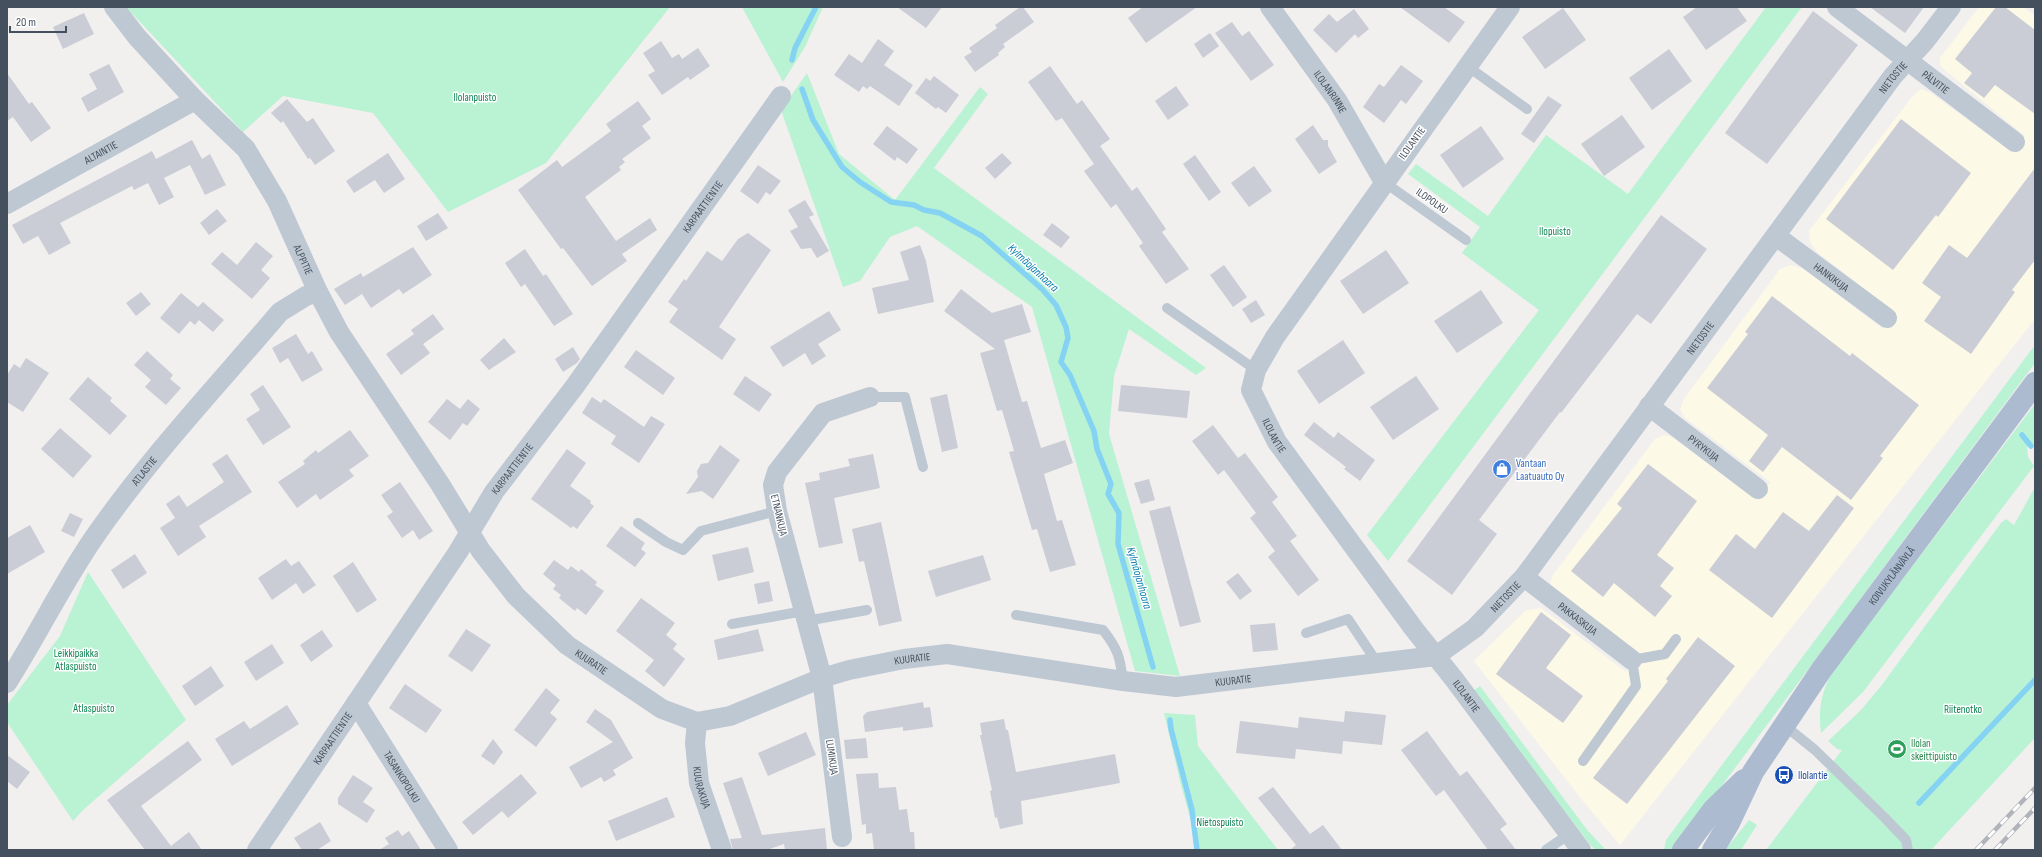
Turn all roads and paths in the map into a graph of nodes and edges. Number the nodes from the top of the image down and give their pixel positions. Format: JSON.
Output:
{"nodes":[{"id":1,"x":114,"y":7,"type":"edge"},
{"id":2,"x":1270,"y":7,"type":"edge"},
{"id":3,"x":1510,"y":7,"type":"edge"},
{"id":4,"x":1837,"y":7,"type":"edge"},
{"id":5,"x":1951,"y":7,"type":"edge"},
{"id":6,"x":1908,"y":59,"type":"junction"},
{"id":7,"x":1467,"y":66,"type":"junction"},
{"id":8,"x":781,"y":96,"type":"dead end"},
{"id":9,"x":195,"y":100,"type":"junction"},
{"id":10,"x":1526,"y":109,"type":"dead end"},
{"id":11,"x":2015,"y":142,"type":"dead end"},
{"id":12,"x":1384,"y":182,"type":"junction"},
{"id":13,"x":7,"y":204,"type":"edge"},
{"id":14,"x":1776,"y":236,"type":"junction"},
{"id":15,"x":1466,"y":240,"type":"dead end"},
{"id":16,"x":318,"y":292,"type":"junction"},
{"id":17,"x":1167,"y":308,"type":"dead end"},
{"id":18,"x":1887,"y":318,"type":"dead end"},
{"id":19,"x":1256,"y":370,"type":"junction"},
{"id":20,"x":2035,"y":383,"type":"edge"},
{"id":21,"x":870,"y":396,"type":"joint"},
{"id":22,"x":1649,"y":406,"type":"junction"},
{"id":23,"x":923,"y":467,"type":"dead end"},
{"id":24,"x":1758,"y":489,"type":"dead end"},
{"id":25,"x":777,"y":511,"type":"junction"},
{"id":26,"x":638,"y":523,"type":"dead end"},
{"id":27,"x":470,"y":531,"type":"junction"},
{"id":28,"x":1524,"y":577,"type":"junction"},
{"id":29,"x":867,"y":610,"type":"dead end"},
{"id":30,"x":1016,"y":615,"type":"dead end"},
{"id":31,"x":805,"y":616,"type":"junction"},
{"id":32,"x":732,"y":624,"type":"dead end"},
{"id":33,"x":1306,"y":633,"type":"dead end"},
{"id":34,"x":1676,"y":639,"type":"dead end"},
{"id":35,"x":1436,"y":656,"type":"junction"},
{"id":36,"x":1632,"y":660,"type":"junction"},
{"id":37,"x":1378,"y":664,"type":"junction"},
{"id":38,"x":822,"y":678,"type":"junction"},
{"id":39,"x":1123,"y":681,"type":"junction"},
{"id":40,"x":7,"y":683,"type":"edge"},
{"id":41,"x":356,"y":703,"type":"junction"},
{"id":42,"x":697,"y":722,"type":"junction"},
{"id":43,"x":1784,"y":725,"type":"junction"},
{"id":44,"x":1582,"y":761,"type":"dead end"},
{"id":45,"x":1752,"y":772,"type":"junction"},
{"id":46,"x":1568,"y":834,"type":"junction"},
{"id":47,"x":842,"y":836,"type":"dead end"},
{"id":48,"x":257,"y":850,"type":"edge"},
{"id":49,"x":448,"y":850,"type":"edge"},
{"id":50,"x":722,"y":850,"type":"edge"},
{"id":51,"x":1546,"y":850,"type":"edge"},
{"id":52,"x":1581,"y":850,"type":"edge"},
{"id":53,"x":1684,"y":850,"type":"edge"},
{"id":54,"x":1713,"y":850,"type":"edge"},
{"id":55,"x":1908,"y":850,"type":"edge"}],
"edges":[{"from":1,"to":9,"type":"street","name":"ALPPITIE"},
{"from":2,"to":12,"type":"street","name":"ILOLANRINNE"},
{"from":3,"to":7,"type":"street","name":"ILOLANTIE"},
{"from":4,"to":6,"type":"street","name":"PÄLVITIE"},
{"from":5,"to":6,"type":"street","name":"NIETOSTIE"},
{"from":6,"to":11,"type":"street","name":"PÄLVITIE"},
{"from":6,"to":14,"type":"street","name":"NIETOSTIE"},
{"from":7,"to":10,"type":"lane"},
{"from":7,"to":12,"type":"street","name":"ILOLANTIE"},
{"from":8,"to":27,"type":"street","name":"KARPAATTIENTIE"},
{"from":9,"to":13,"type":"street","name":"ALTAINTIE"},
{"from":9,"to":16,"type":"street","name":"ALPPITIE"},
{"from":12,"to":15,"type":"lane","name":"ILOPOLKU"},
{"from":12,"to":19,"type":"street","name":"ILOLANTIE"},
{"from":14,"to":18,"type":"street","name":"HANKIKUJA"},
{"from":14,"to":22,"type":"street","name":"NIETOSTIE"},
{"from":16,"to":27,"type":"street","name":"ALPPITIE"},
{"from":16,"to":40,"type":"street","name":"ATLASTIE"},
{"from":17,"to":19,"type":"lane"},
{"from":19,"to":35,"type":"street","name":"ILOLANTIE"},
{"from":20,"to":43,"type":"main road","name":"KOIVUKYLÄNVÄYLÄ"},
{"from":21,"to":23,"type":"lane"},
{"from":21,"to":25,"type":"street","name":"ETNANKUJA"},
{"from":22,"to":24,"type":"street","name":"PYRYKUJA"},
{"from":22,"to":28,"type":"street","name":"NIETOSTIE"},
{"from":25,"to":26,"type":"lane"},
{"from":25,"to":31,"type":"street","name":"ETNANKUJA"},
{"from":27,"to":41,"type":"street","name":"KARPAATTIENTIE"},
{"from":27,"to":42,"type":"street","name":"KUURATIE"},
{"from":28,"to":35,"type":"street","name":"NIETOSTIE"},
{"from":28,"to":36,"type":"street","name":"PAKKASKUJA"},
{"from":29,"to":31,"type":"lane"},
{"from":30,"to":39,"type":"lane"},
{"from":31,"to":32,"type":"lane"},
{"from":31,"to":38,"type":"street","name":"ETNANKUJA"},
{"from":33,"to":37,"type":"lane"},
{"from":34,"to":36,"type":"lane"},
{"from":35,"to":37,"type":"street","name":"KUURATIE"},
{"from":35,"to":46,"type":"street","name":"ILOLANTIE"},
{"from":36,"to":44,"type":"lane"},
{"from":37,"to":39,"type":"street","name":"KUURATIE"},
{"from":38,"to":39,"type":"street","name":"KUURATIE"},
{"from":38,"to":42,"type":"street","name":"KUURATIE"},
{"from":38,"to":47,"type":"street","name":"LUMIKUJA"},
{"from":41,"to":48,"type":"street","name":"KARPAATTIENTIE"},
{"from":41,"to":49,"type":"street","name":"TASANKOPOLKU"},
{"from":42,"to":50,"type":"street","name":"KUURAKUJA"},
{"from":43,"to":45,"type":"main road","name":"KOIVUKYLÄNVÄYLÄ"},
{"from":43,"to":55,"type":"lane"},
{"from":45,"to":53,"type":"main road","name":"KOIVUKYLÄNVÄYLÄ"},
{"from":45,"to":54,"type":"main road","name":"KOIVUKYLÄNVÄYLÄ"},
{"from":46,"to":51,"type":"lane"},
{"from":46,"to":52,"type":"street","name":"ILOLANTIE"}]}
